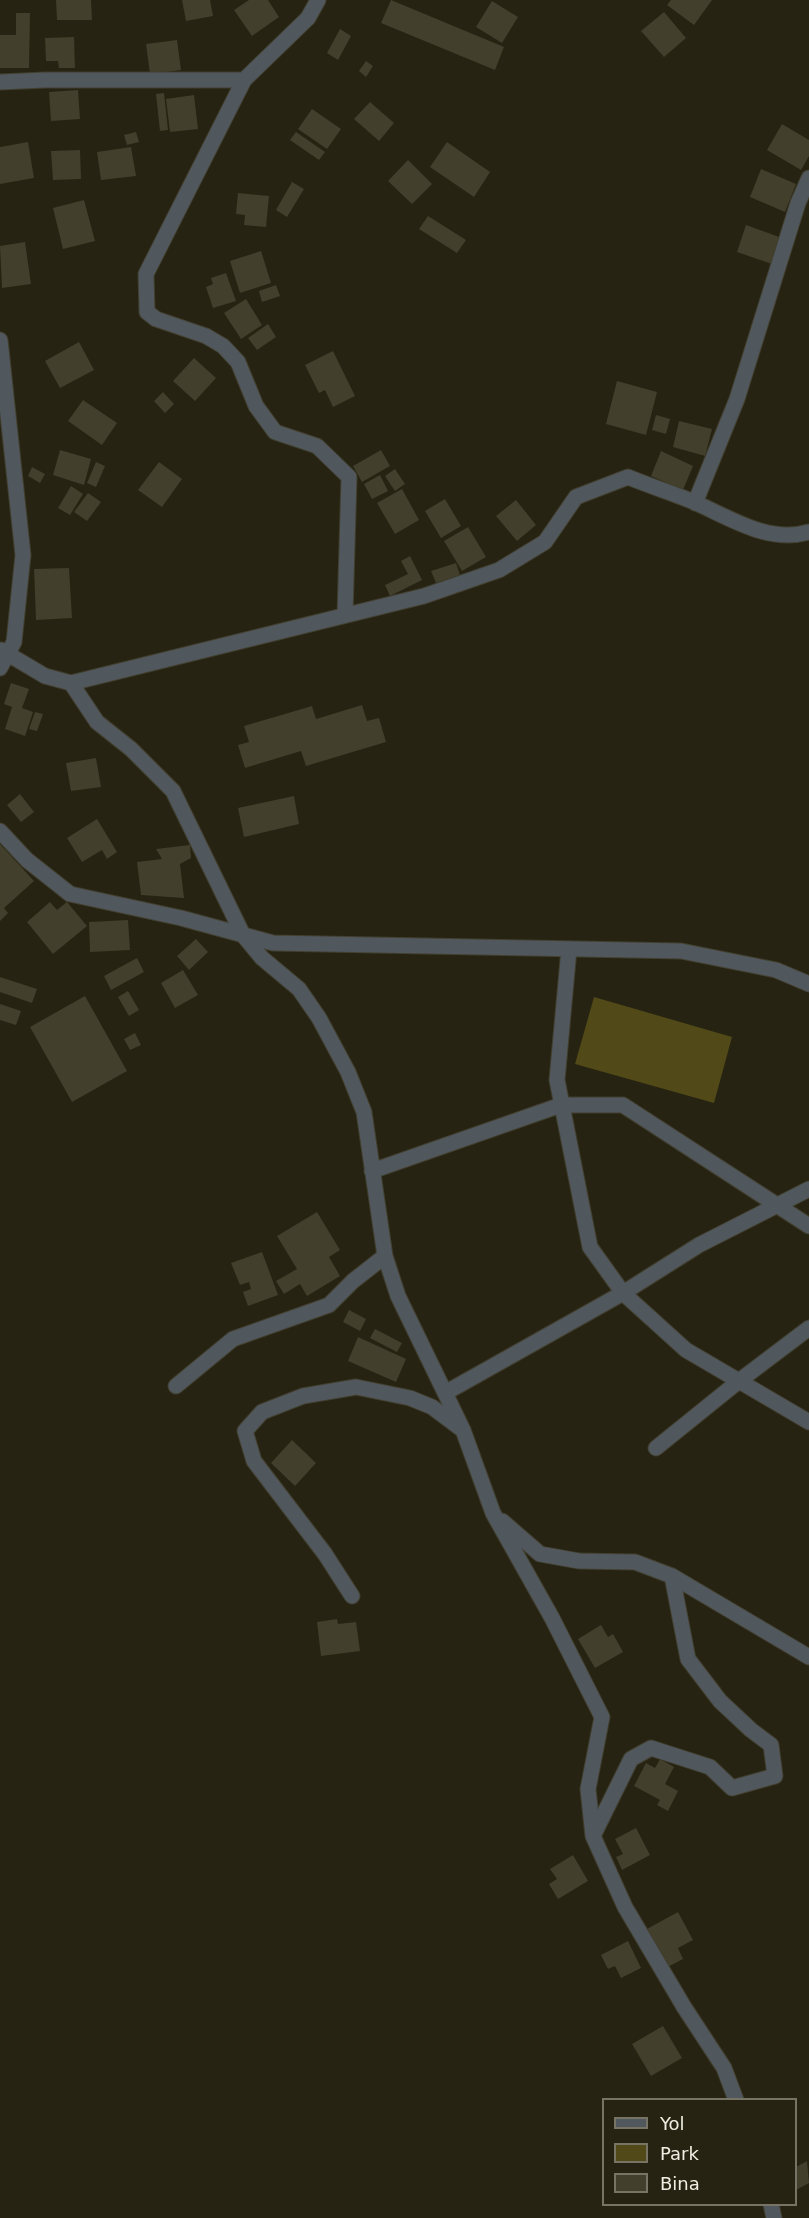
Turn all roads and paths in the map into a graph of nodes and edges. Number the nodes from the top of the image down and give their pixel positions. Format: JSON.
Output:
{"nodes":[{"id":1,"x":318,"y":0,"type":"edge"},
{"id":2,"x":244,"y":80,"type":"junction"},
{"id":3,"x":0,"y":82,"type":"edge"},
{"id":4,"x":809,"y":177,"type":"edge"},
{"id":5,"x":0,"y":340,"type":"edge"},
{"id":6,"x":695,"y":503,"type":"junction"},
{"id":7,"x":809,"y":532,"type":"edge"},
{"id":8,"x":345,"y":615,"type":"junction"},
{"id":9,"x":4,"y":652,"type":"edge"},
{"id":10,"x":0,"y":668,"type":"edge"},
{"id":11,"x":71,"y":683,"type":"junction"},
{"id":12,"x":0,"y":831,"type":"edge"},
{"id":13,"x":243,"y":935,"type":"junction"},
{"id":14,"x":569,"y":949,"type":"junction"},
{"id":15,"x":809,"y":984,"type":"edge"},
{"id":16,"x":561,"y":1105,"type":"junction"},
{"id":17,"x":372,"y":1171,"type":"junction"},
{"id":18,"x":809,"y":1189,"type":"edge"},
{"id":19,"x":777,"y":1206,"type":"junction"},
{"id":20,"x":809,"y":1226,"type":"edge"},
{"id":21,"x":385,"y":1256,"type":"junction"},
{"id":22,"x":623,"y":1293,"type":"junction"},
{"id":23,"x":809,"y":1328,"type":"edge"},
{"id":24,"x":739,"y":1381,"type":"junction"},
{"id":25,"x":176,"y":1386,"type":"dead end"},
{"id":26,"x":445,"y":1393,"type":"junction"},
{"id":27,"x":809,"y":1422,"type":"edge"},
{"id":28,"x":463,"y":1430,"type":"junction"},
{"id":29,"x":656,"y":1448,"type":"dead end"},
{"id":30,"x":493,"y":1513,"type":"junction"},
{"id":31,"x":672,"y":1576,"type":"junction"},
{"id":32,"x":352,"y":1596,"type":"dead end"},
{"id":33,"x":809,"y":1657,"type":"edge"},
{"id":34,"x":593,"y":1836,"type":"junction"},
{"id":35,"x":735,"y":2098,"type":"edge"}],
"edges":[{"from":1,"to":2,"type":"street"},
{"from":2,"to":3,"type":"street"},
{"from":2,"to":8,"type":"street"},
{"from":4,"to":6,"type":"street"},
{"from":5,"to":9,"type":"street"},
{"from":6,"to":7,"type":"street"},
{"from":6,"to":8,"type":"street"},
{"from":8,"to":11,"type":"street"},
{"from":9,"to":10,"type":"street"},
{"from":9,"to":11,"type":"street"},
{"from":11,"to":13,"type":"street"},
{"from":12,"to":13,"type":"street"},
{"from":13,"to":14,"type":"street"},
{"from":13,"to":17,"type":"street"},
{"from":14,"to":15,"type":"street"},
{"from":14,"to":16,"type":"street"},
{"from":16,"to":17,"type":"street"},
{"from":16,"to":19,"type":"street"},
{"from":16,"to":22,"type":"street"},
{"from":17,"to":21,"type":"street"},
{"from":18,"to":19,"type":"street"},
{"from":19,"to":20,"type":"street"},
{"from":19,"to":22,"type":"street"},
{"from":21,"to":25,"type":"street"},
{"from":21,"to":26,"type":"street"},
{"from":22,"to":24,"type":"street"},
{"from":22,"to":26,"type":"street"},
{"from":23,"to":24,"type":"street"},
{"from":24,"to":27,"type":"street"},
{"from":24,"to":29,"type":"street"},
{"from":26,"to":28,"type":"street"},
{"from":28,"to":30,"type":"street"},
{"from":28,"to":32,"type":"street"},
{"from":30,"to":31,"type":"street"},
{"from":30,"to":34,"type":"street"},
{"from":31,"to":33,"type":"street"},
{"from":31,"to":34,"type":"street"},
{"from":34,"to":35,"type":"street"}]}
